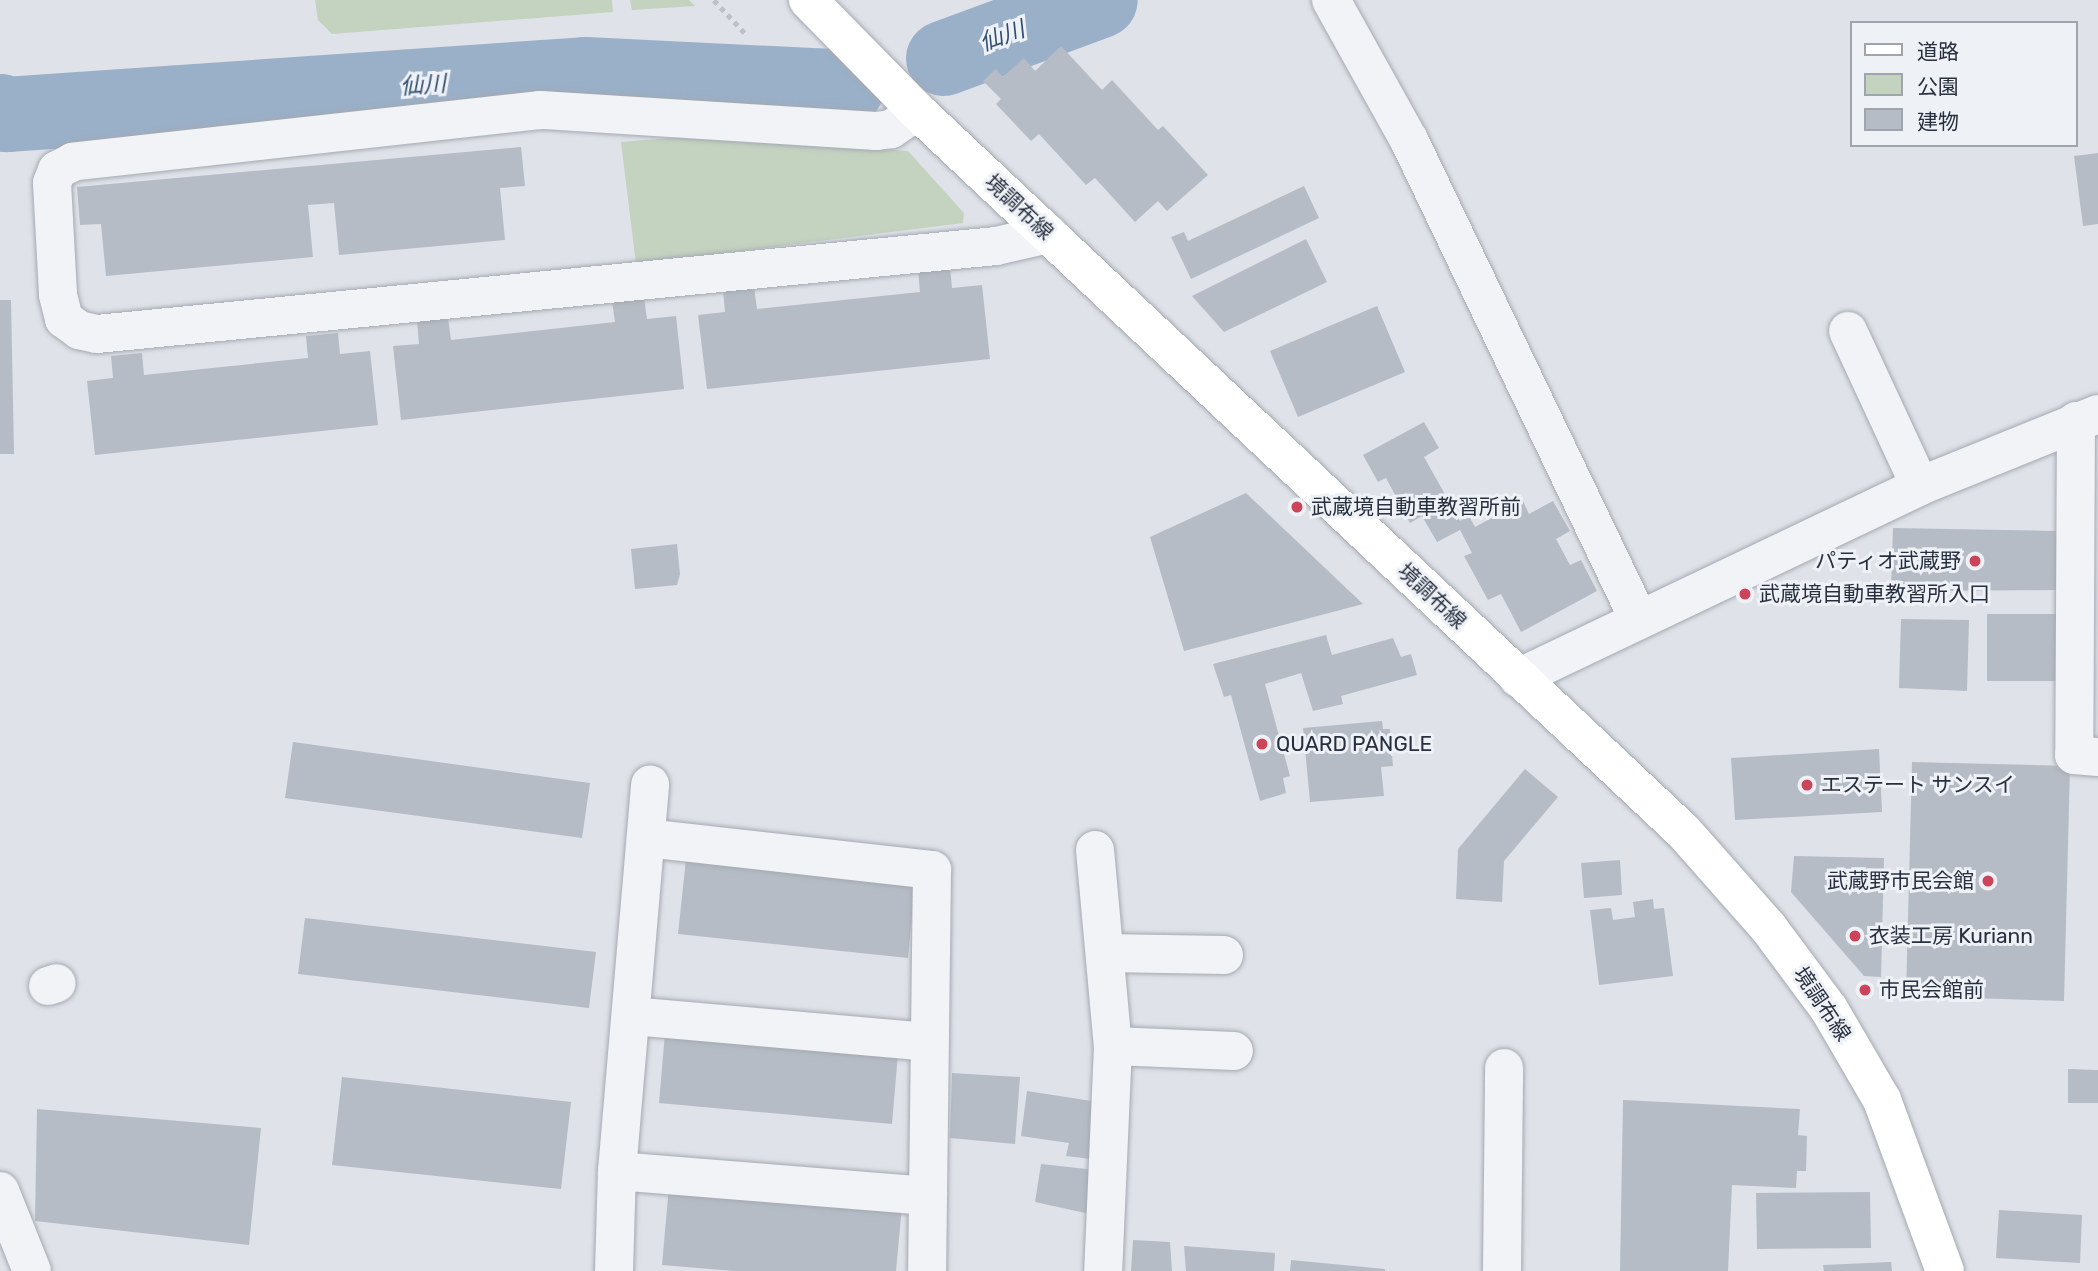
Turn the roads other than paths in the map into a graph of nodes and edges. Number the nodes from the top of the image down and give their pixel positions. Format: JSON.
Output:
{"nodes":[{"id":1,"x":808,"y":0,"type":"edge"},
{"id":2,"x":1331,"y":0,"type":"edge"},
{"id":3,"x":916,"y":111,"type":"junction"},
{"id":4,"x":1049,"y":234,"type":"junction"},
{"id":5,"x":1849,"y":331,"type":"dead end"},
{"id":6,"x":2087,"y":417,"type":"edge"},
{"id":7,"x":1920,"y":485,"type":"junction"},
{"id":8,"x":1639,"y":620,"type":"junction"},
{"id":9,"x":1518,"y":678,"type":"junction"},
{"id":10,"x":2098,"y":757,"type":"edge"},
{"id":11,"x":650,"y":784,"type":"dead end"},
{"id":12,"x":646,"y":838,"type":"junction"},
{"id":13,"x":1095,"y":850,"type":"dead end"},
{"id":14,"x":1105,"y":953,"type":"junction"},
{"id":15,"x":1224,"y":955,"type":"dead end"},
{"id":16,"x":632,"y":1016,"type":"junction"},
{"id":17,"x":929,"y":1042,"type":"junction"},
{"id":18,"x":1113,"y":1046,"type":"junction"},
{"id":19,"x":1234,"y":1051,"type":"dead end"},
{"id":20,"x":1504,"y":1068,"type":"dead end"},
{"id":21,"x":617,"y":1171,"type":"junction"},
{"id":22,"x":0,"y":1191,"type":"edge"},
{"id":23,"x":928,"y":1196,"type":"junction"},
{"id":24,"x":32,"y":1271,"type":"edge"},
{"id":25,"x":614,"y":1271,"type":"edge"},
{"id":26,"x":927,"y":1271,"type":"edge"},
{"id":27,"x":1103,"y":1271,"type":"edge"},
{"id":28,"x":1502,"y":1271,"type":"edge"},
{"id":29,"x":1945,"y":1271,"type":"edge"}],
"edges":[{"from":1,"to":3,"type":"main road","name":"境調布線"},
{"from":2,"to":8,"type":"street"},
{"from":3,"to":4,"type":"main road","name":"境調布線"},
{"from":3,"to":4,"type":"street"},
{"from":4,"to":9,"type":"main road","name":"境調布線"},
{"from":5,"to":7,"type":"street"},
{"from":6,"to":7,"type":"street"},
{"from":6,"to":10,"type":"street"},
{"from":7,"to":8,"type":"street"},
{"from":8,"to":9,"type":"street"},
{"from":9,"to":29,"type":"main road","name":"境調布線"},
{"from":11,"to":12,"type":"street"},
{"from":12,"to":16,"type":"street"},
{"from":12,"to":17,"type":"street"},
{"from":13,"to":14,"type":"street"},
{"from":14,"to":15,"type":"street"},
{"from":14,"to":18,"type":"street"},
{"from":16,"to":17,"type":"street"},
{"from":16,"to":21,"type":"street"},
{"from":17,"to":23,"type":"street"},
{"from":18,"to":19,"type":"street"},
{"from":18,"to":27,"type":"street"},
{"from":20,"to":28,"type":"street"},
{"from":21,"to":23,"type":"street"},
{"from":21,"to":25,"type":"street"},
{"from":22,"to":24,"type":"street"},
{"from":23,"to":26,"type":"street"}]}
